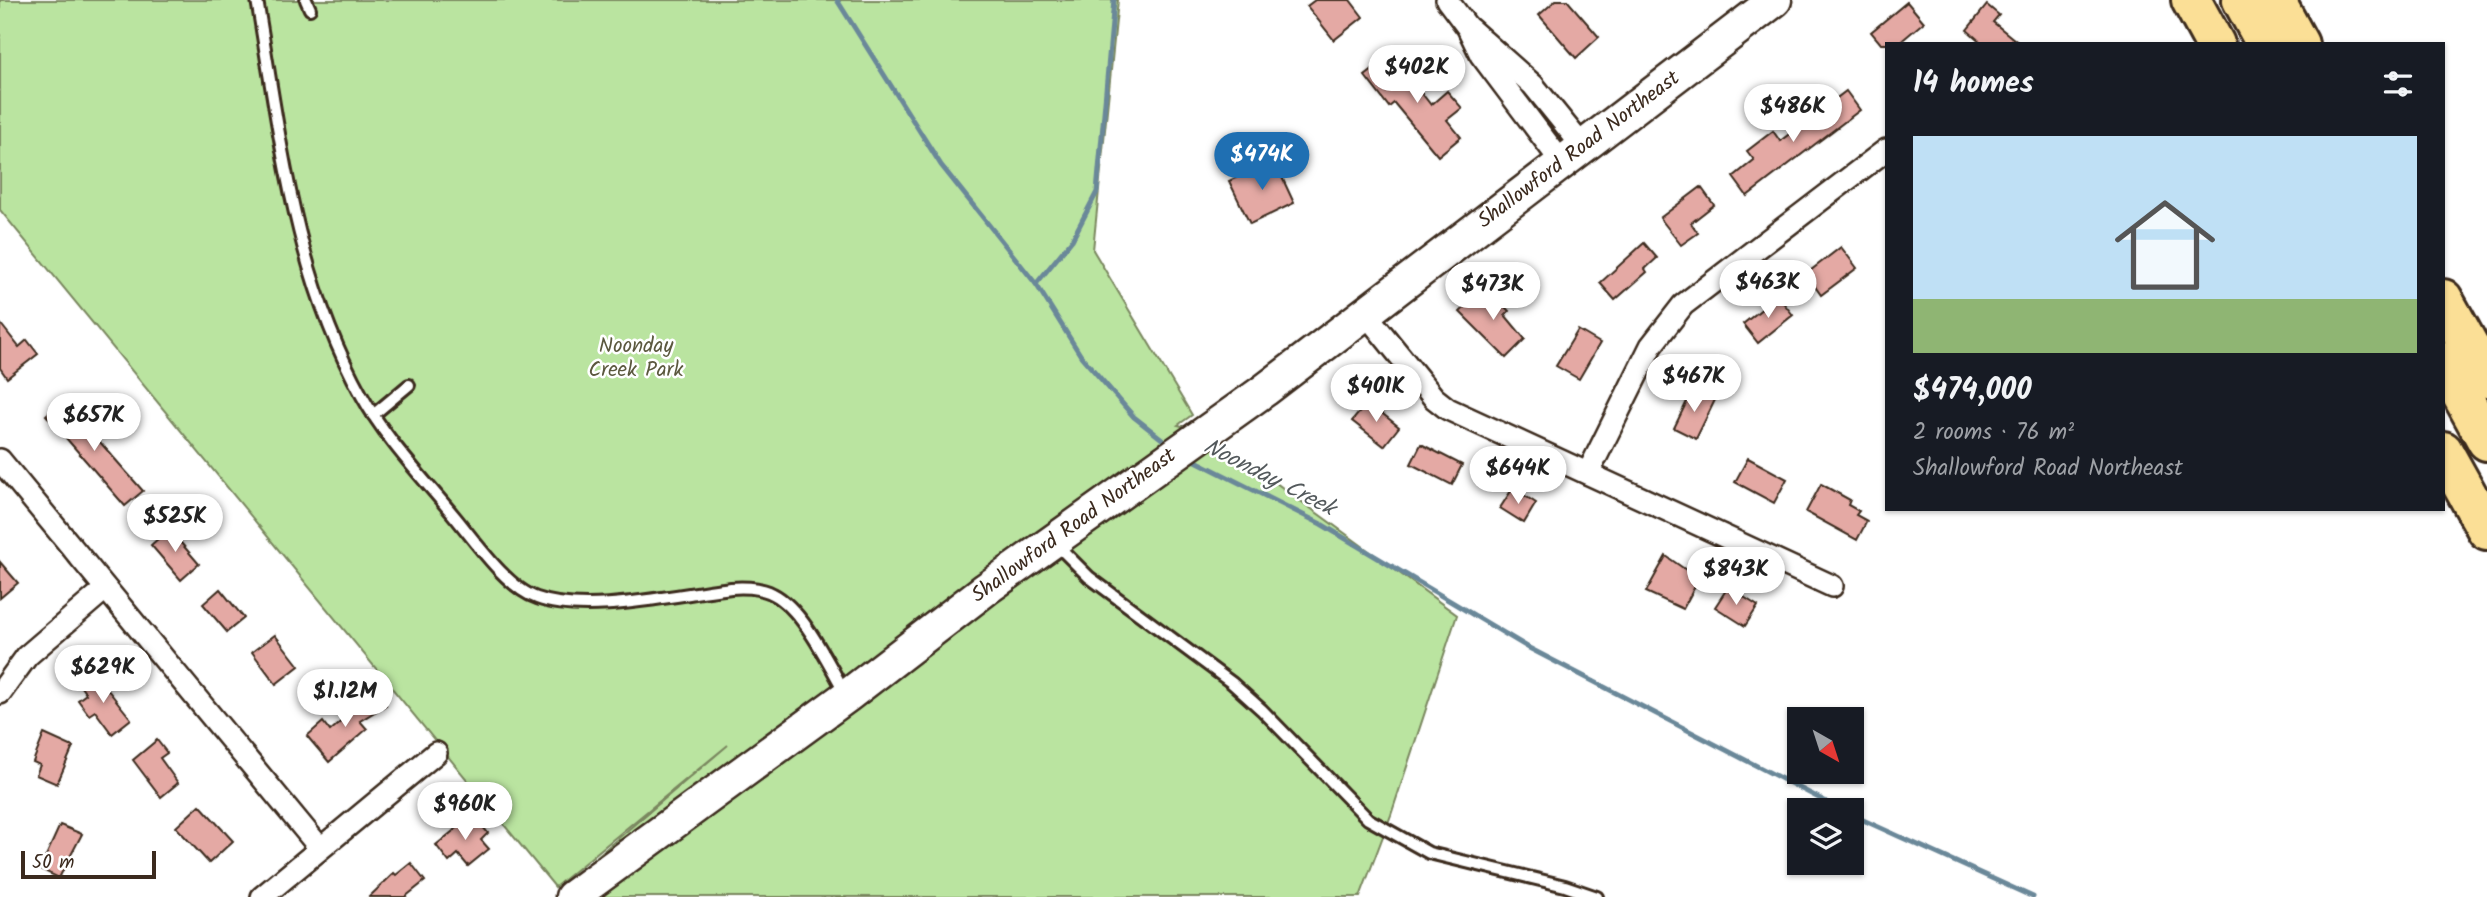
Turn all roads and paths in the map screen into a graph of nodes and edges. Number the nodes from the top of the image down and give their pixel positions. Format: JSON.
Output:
{"nodes":[{"id":1,"x":257,"y":0,"type":"edge"},
{"id":2,"x":1447,"y":0,"type":"edge"},
{"id":3,"x":1775,"y":0,"type":"edge"},
{"id":4,"x":2191,"y":0,"type":"edge"},
{"id":5,"x":2208,"y":0,"type":"edge"},
{"id":6,"x":2242,"y":0,"type":"edge"},
{"id":7,"x":2275,"y":0,"type":"edge"},
{"id":8,"x":2215,"y":42,"type":"edge"},
{"id":9,"x":2229,"y":42,"type":"edge"},
{"id":10,"x":2265,"y":42,"type":"edge"},
{"id":11,"x":2298,"y":42,"type":"edge"},
{"id":12,"x":1885,"y":151,"type":"edge"},
{"id":13,"x":1573,"y":156,"type":"junction"},
{"id":14,"x":2445,"y":303,"type":"edge"},
{"id":15,"x":1366,"y":314,"type":"junction"},
{"id":16,"x":2445,"y":365,"type":"edge"},
{"id":17,"x":2487,"y":378,"type":"edge"},
{"id":18,"x":409,"y":385,"type":"dead end"},
{"id":19,"x":373,"y":415,"type":"junction"},
{"id":20,"x":2487,"y":441,"type":"edge"},
{"id":21,"x":2445,"y":455,"type":"edge"},
{"id":22,"x":0,"y":460,"type":"edge"},
{"id":23,"x":1588,"y":473,"type":"junction"},
{"id":24,"x":2487,"y":530,"type":"edge"},
{"id":25,"x":1053,"y":541,"type":"junction"},
{"id":26,"x":1832,"y":586,"type":"dead end"},
{"id":27,"x":105,"y":589,"type":"junction"},
{"id":28,"x":0,"y":693,"type":"edge"},
{"id":29,"x":848,"y":696,"type":"junction"},
{"id":30,"x":436,"y":753,"type":"dead end"},
{"id":31,"x":320,"y":848,"type":"junction"},
{"id":32,"x":262,"y":897,"type":"edge"},
{"id":33,"x":572,"y":897,"type":"edge"},
{"id":34,"x":1597,"y":897,"type":"edge"}],
"edges":[{"from":1,"to":19,"type":"lane"},
{"from":2,"to":13,"type":"street"},
{"from":3,"to":13,"type":"street","name":"Shallowford Road Northeast"},
{"from":4,"to":8,"type":"highway"},
{"from":5,"to":9,"type":"highway"},
{"from":6,"to":10,"type":"highway"},
{"from":7,"to":11,"type":"highway"},
{"from":12,"to":23,"type":"street"},
{"from":13,"to":15,"type":"street","name":"Shallowford Road Northeast"},
{"from":14,"to":17,"type":"highway"},
{"from":15,"to":23,"type":"street"},
{"from":15,"to":25,"type":"street","name":"Shallowford Road Northeast"},
{"from":16,"to":20,"type":"highway"},
{"from":18,"to":19,"type":"lane"},
{"from":19,"to":29,"type":"lane"},
{"from":21,"to":24,"type":"highway"},
{"from":22,"to":27,"type":"street"},
{"from":23,"to":26,"type":"street"},
{"from":25,"to":29,"type":"street","name":"Shallowford Road Northeast"},
{"from":25,"to":34,"type":"lane"},
{"from":27,"to":28,"type":"street"},
{"from":27,"to":31,"type":"street"},
{"from":29,"to":33,"type":"street","name":"Shallowford Road Northeast"},
{"from":30,"to":31,"type":"street"},
{"from":31,"to":32,"type":"street"}]}
